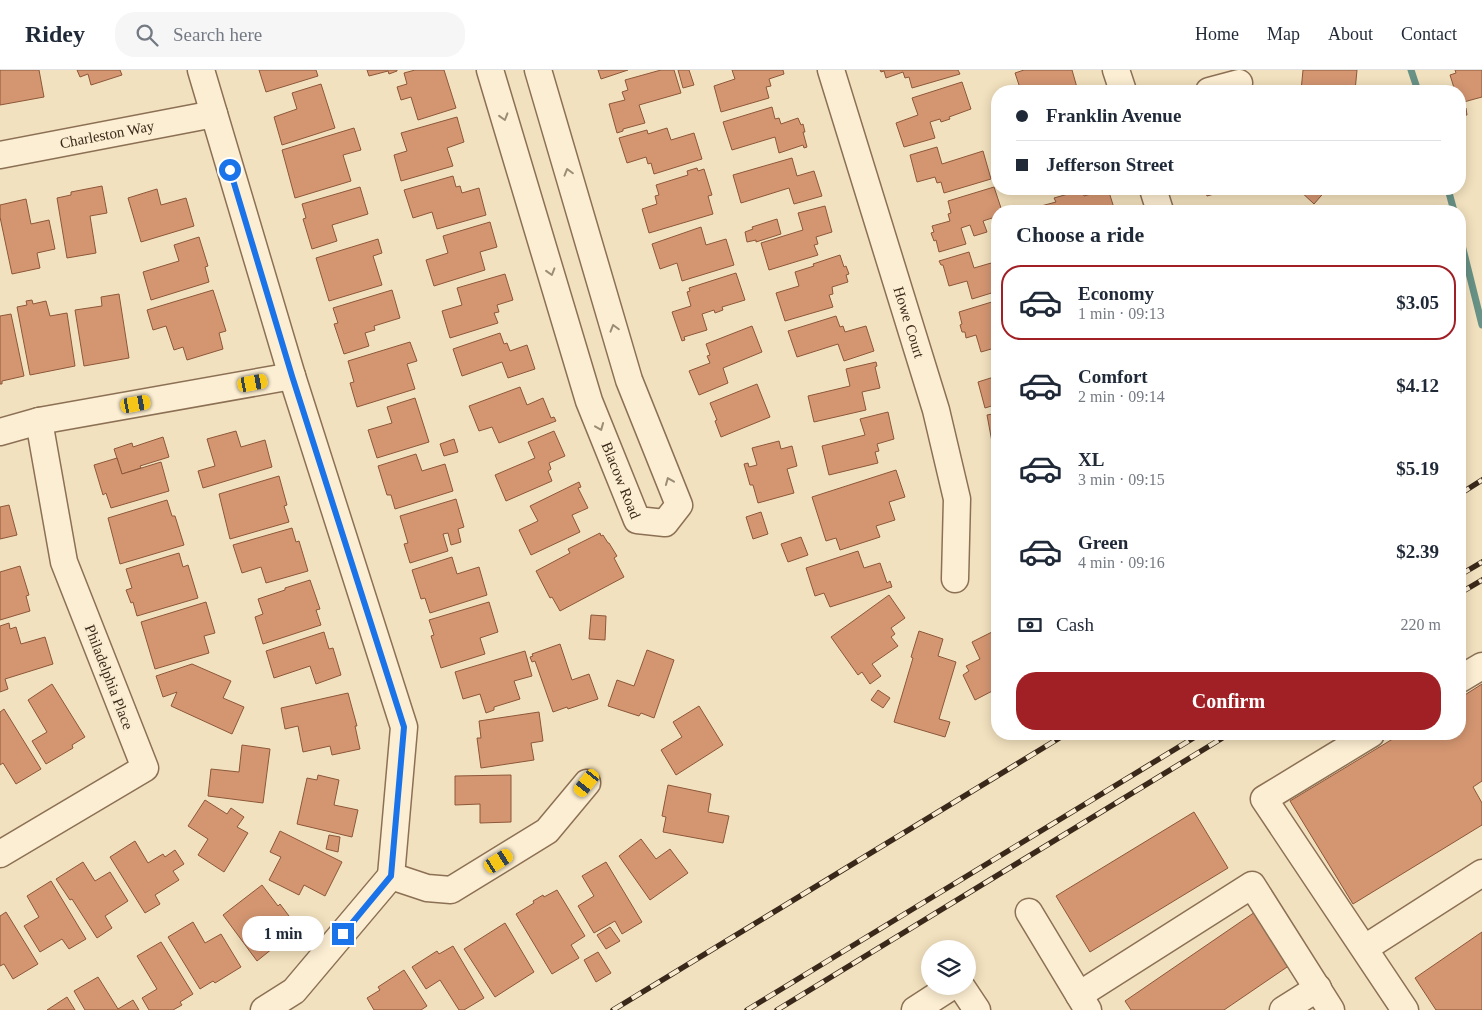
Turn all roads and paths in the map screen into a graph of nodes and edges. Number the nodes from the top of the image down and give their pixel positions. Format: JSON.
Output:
{"nodes":[{"id":1,"x":201,"y":70,"type":"edge"},
{"id":2,"x":490,"y":70,"type":"edge"},
{"id":3,"x":538,"y":70,"type":"edge"},
{"id":4,"x":831,"y":70,"type":"edge"},
{"id":5,"x":1116,"y":70,"type":"edge"},
{"id":6,"x":1239,"y":83,"type":"dead end"},
{"id":7,"x":1121,"y":85,"type":"edge"},
{"id":8,"x":1232,"y":85,"type":"edge"},
{"id":9,"x":214,"y":114,"type":"junction"},
{"id":10,"x":0,"y":155,"type":"edge"},
{"id":11,"x":292,"y":376,"type":"junction"},
{"id":12,"x":39,"y":421,"type":"junction"},
{"id":13,"x":0,"y":432,"type":"edge"},
{"id":14,"x":955,"y":579,"type":"dead end"},
{"id":15,"x":1482,"y":666,"type":"edge"},
{"id":16,"x":1466,"y":675,"type":"edge"},
{"id":17,"x":1361,"y":740,"type":"edge"},
{"id":18,"x":587,"y":783,"type":"dead end"},
{"id":19,"x":0,"y":854,"type":"edge"},
{"id":20,"x":1482,"y":873,"type":"edge"},
{"id":21,"x":391,"y":876,"type":"junction"},
{"id":22,"x":1029,"y":912,"type":"dead end"},
{"id":23,"x":1365,"y":948,"type":"junction"},
{"id":24,"x":1318,"y":988,"type":"junction"},
{"id":25,"x":938,"y":995,"type":"edge"},
{"id":26,"x":967,"y":995,"type":"edge"},
{"id":27,"x":1083,"y":1003,"type":"edge"},
{"id":28,"x":264,"y":1010,"type":"edge"},
{"id":29,"x":915,"y":1010,"type":"edge"},
{"id":30,"x":977,"y":1010,"type":"edge"},
{"id":31,"x":1283,"y":1010,"type":"edge"},
{"id":32,"x":1331,"y":1010,"type":"edge"},
{"id":33,"x":1405,"y":1010,"type":"edge"}],
"edges":[{"from":1,"to":9,"type":"street"},
{"from":2,"to":3,"type":"street","name":"Blacow Road","one_way":true},
{"from":4,"to":14,"type":"street","name":"Howe Court"},
{"from":5,"to":7,"type":"street"},
{"from":6,"to":8,"type":"street"},
{"from":9,"to":10,"type":"street","name":"Charleston Way"},
{"from":9,"to":11,"type":"street"},
{"from":11,"to":12,"type":"street"},
{"from":11,"to":21,"type":"street"},
{"from":12,"to":13,"type":"street"},
{"from":12,"to":19,"type":"street","name":"Philadelphia Place"},
{"from":15,"to":16,"type":"street"},
{"from":17,"to":23,"type":"street"},
{"from":18,"to":21,"type":"street"},
{"from":20,"to":23,"type":"street"},
{"from":21,"to":28,"type":"street"},
{"from":22,"to":27,"type":"street"},
{"from":23,"to":33,"type":"street"},
{"from":24,"to":27,"type":"street"},
{"from":24,"to":31,"type":"street"},
{"from":24,"to":32,"type":"street"},
{"from":25,"to":29,"type":"street"},
{"from":26,"to":30,"type":"street"}]}
